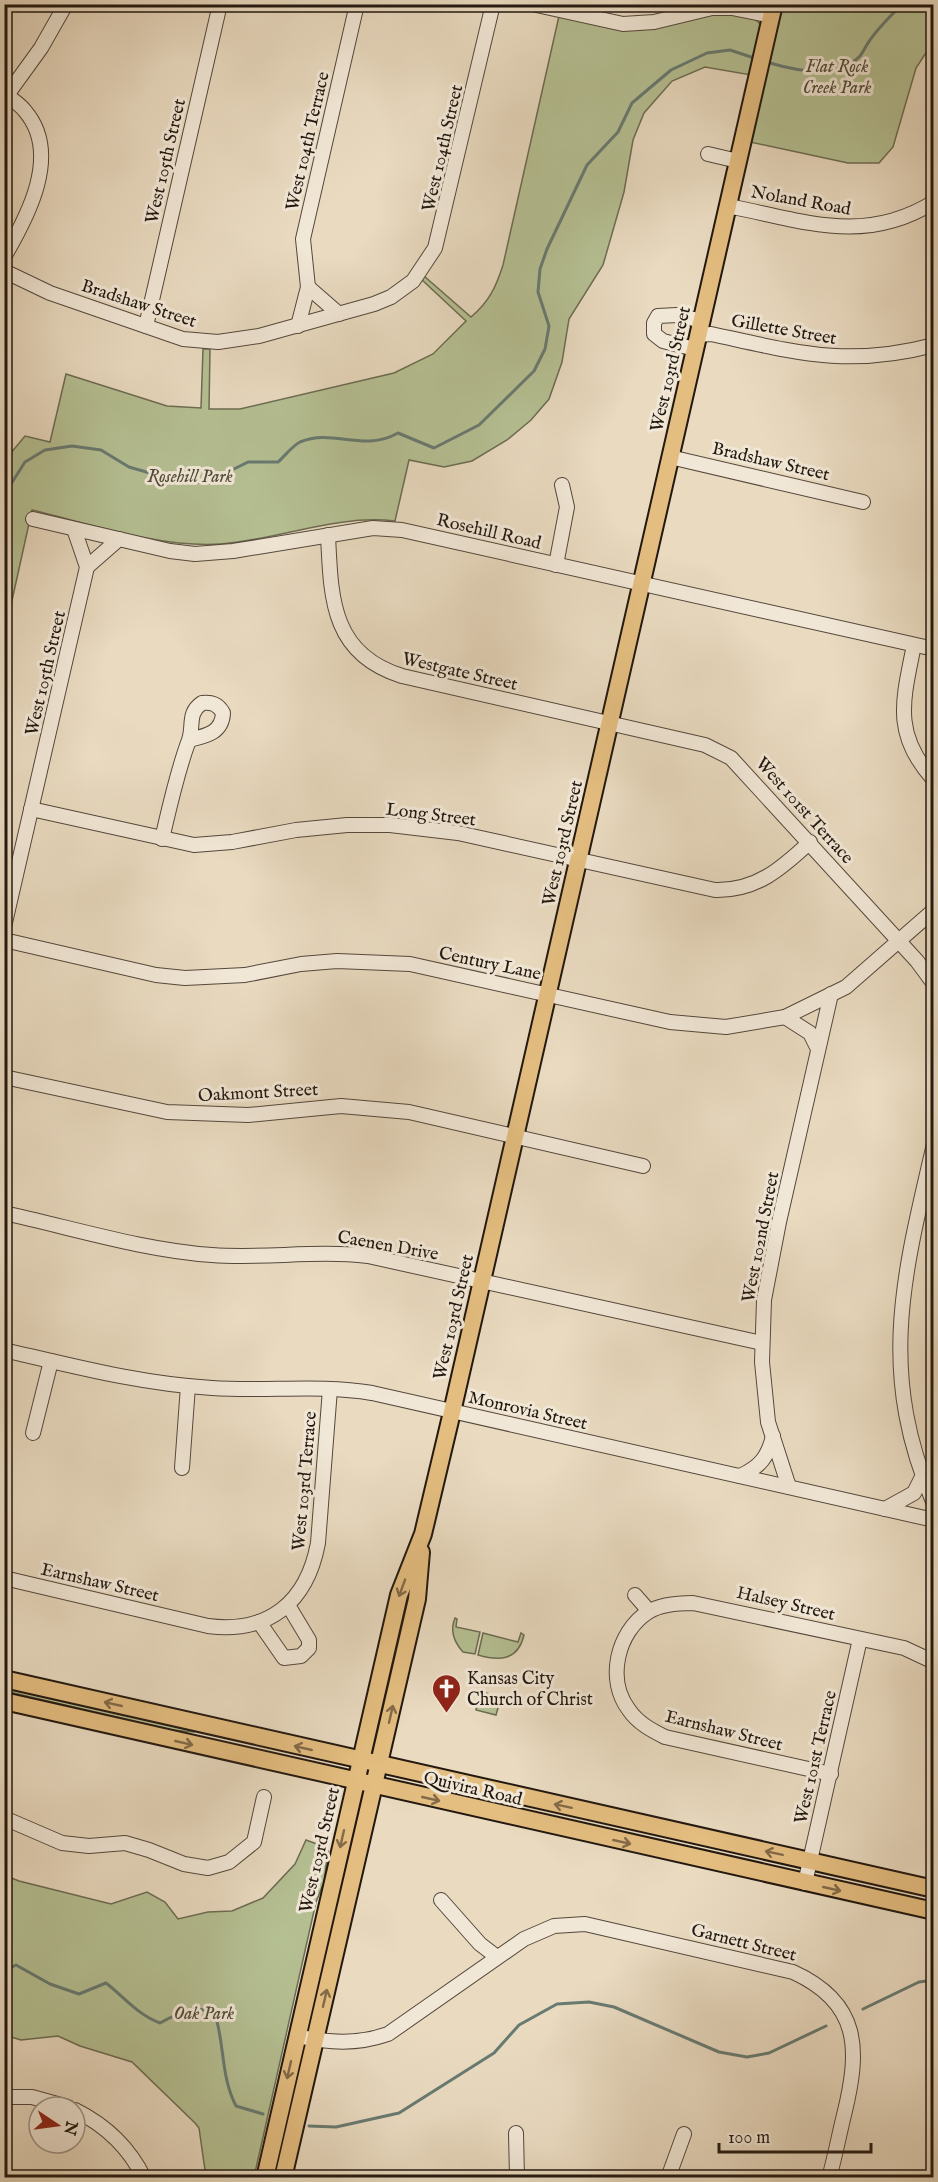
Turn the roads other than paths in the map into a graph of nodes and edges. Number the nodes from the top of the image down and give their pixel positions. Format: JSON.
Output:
{"nodes":[{"id":1,"x":66,"y":4,"type":"edge"},
{"id":2,"x":220,"y":4,"type":"edge"},
{"id":3,"x":357,"y":4,"type":"edge"},
{"id":4,"x":493,"y":4,"type":"edge"},
{"id":5,"x":532,"y":4,"type":"edge"},
{"id":6,"x":773,"y":10,"type":"edge"},
{"id":7,"x":6,"y":94,"type":"edge"},
{"id":8,"x":708,"y":154,"type":"dead end"},
{"id":9,"x":738,"y":161,"type":"junction"},
{"id":10,"x":933,"y":202,"type":"edge"},
{"id":11,"x":728,"y":206,"type":"junction"},
{"id":12,"x":4,"y":258,"type":"edge"},
{"id":13,"x":4,"y":271,"type":"edge"},
{"id":14,"x":308,"y":287,"type":"junction"},
{"id":15,"x":404,"y":288,"type":"joint"},
{"id":16,"x":339,"y":314,"type":"junction"},
{"id":17,"x":146,"y":326,"type":"junction"},
{"id":18,"x":298,"y":326,"type":"junction"},
{"id":19,"x":698,"y":335,"type":"junction"},
{"id":20,"x":933,"y":345,"type":"edge"},
{"id":21,"x":670,"y":457,"type":"junction"},
{"id":22,"x":562,"y":485,"type":"dead end"},
{"id":23,"x":863,"y":502,"type":"dead end"},
{"id":24,"x":33,"y":519,"type":"dead end"},
{"id":25,"x":74,"y":529,"type":"junction"},
{"id":26,"x":328,"y":535,"type":"junction"},
{"id":27,"x":119,"y":539,"type":"junction"},
{"id":28,"x":556,"y":565,"type":"junction"},
{"id":29,"x":87,"y":567,"type":"junction"},
{"id":30,"x":642,"y":583,"type":"junction"},
{"id":31,"x":914,"y":645,"type":"junction"},
{"id":32,"x":933,"y":649,"type":"edge"},
{"id":33,"x":609,"y":724,"type":"junction"},
{"id":34,"x":189,"y":740,"type":"dead end"},
{"id":35,"x":933,"y":780,"type":"edge"},
{"id":36,"x":31,"y":809,"type":"junction"},
{"id":37,"x":162,"y":838,"type":"junction"},
{"id":38,"x":810,"y":842,"type":"junction"},
{"id":39,"x":578,"y":861,"type":"junction"},
{"id":40,"x":933,"y":910,"type":"edge"},
{"id":41,"x":4,"y":927,"type":"edge"},
{"id":42,"x":4,"y":940,"type":"edge"},
{"id":43,"x":899,"y":941,"type":"junction"},
{"id":44,"x":933,"y":984,"type":"edge"},
{"id":45,"x":547,"y":994,"type":"junction"},
{"id":46,"x":831,"y":994,"type":"junction"},
{"id":47,"x":785,"y":1017,"type":"junction"},
{"id":48,"x":818,"y":1049,"type":"junction"},
{"id":49,"x":4,"y":1077,"type":"edge"},
{"id":50,"x":515,"y":1136,"type":"junction"},
{"id":51,"x":933,"y":1144,"type":"edge"},
{"id":52,"x":644,"y":1166,"type":"dead end"},
{"id":53,"x":4,"y":1213,"type":"edge"},
{"id":54,"x":481,"y":1281,"type":"junction"},
{"id":55,"x":762,"y":1343,"type":"junction"},
{"id":56,"x":4,"y":1350,"type":"edge"},
{"id":57,"x":51,"y":1361,"type":"junction"},
{"id":58,"x":188,"y":1386,"type":"junction"},
{"id":59,"x":330,"y":1389,"type":"junction"},
{"id":60,"x":452,"y":1412,"type":"junction"},
{"id":61,"x":33,"y":1433,"type":"dead end"},
{"id":62,"x":773,"y":1436,"type":"junction"},
{"id":63,"x":182,"y":1468,"type":"dead end"},
{"id":64,"x":740,"y":1476,"type":"junction"},
{"id":65,"x":922,"y":1477,"type":"junction"},
{"id":66,"x":789,"y":1487,"type":"junction"},
{"id":67,"x":933,"y":1504,"type":"edge"},
{"id":68,"x":884,"y":1509,"type":"junction"},
{"id":69,"x":933,"y":1520,"type":"edge"},
{"id":70,"x":423,"y":1534,"type":"junction"},
{"id":71,"x":4,"y":1578,"type":"edge"},
{"id":72,"x":635,"y":1594,"type":"dead end"},
{"id":73,"x":288,"y":1605,"type":"junction"},
{"id":74,"x":649,"y":1611,"type":"junction"},
{"id":75,"x":188,"y":1621,"type":"joint"},
{"id":76,"x":259,"y":1622,"type":"junction"},
{"id":77,"x":860,"y":1639,"type":"junction"},
{"id":78,"x":933,"y":1662,"type":"edge"},
{"id":79,"x":4,"y":1679,"type":"edge"},
{"id":80,"x":4,"y":1701,"type":"edge"},
{"id":81,"x":360,"y":1761,"type":"junction"},
{"id":82,"x":379,"y":1766,"type":"junction"},
{"id":83,"x":831,"y":1774,"type":"junction"},
{"id":84,"x":355,"y":1782,"type":"junction"},
{"id":85,"x":374,"y":1786,"type":"junction"},
{"id":86,"x":264,"y":1797,"type":"dead end"},
{"id":87,"x":4,"y":1818,"type":"edge"},
{"id":88,"x":810,"y":1861,"type":"junction"},
{"id":89,"x":805,"y":1883,"type":"junction"},
{"id":90,"x":933,"y":1889,"type":"edge"},
{"id":91,"x":441,"y":1900,"type":"dead end"},
{"id":92,"x":933,"y":1911,"type":"edge"},
{"id":93,"x":497,"y":1957,"type":"junction"},
{"id":94,"x":297,"y":2036,"type":"junction"},
{"id":95,"x":315,"y":2040,"type":"junction"},
{"id":96,"x":4,"y":2097,"type":"edge"},
{"id":97,"x":27,"y":2097,"type":"edge"},
{"id":98,"x":87,"y":2117,"type":"edge"},
{"id":99,"x":516,"y":2133,"type":"dead end"},
{"id":100,"x":684,"y":2134,"type":"dead end"},
{"id":101,"x":144,"y":2178,"type":"edge"},
{"id":102,"x":265,"y":2178,"type":"edge"},
{"id":103,"x":283,"y":2178,"type":"edge"},
{"id":104,"x":517,"y":2178,"type":"edge"},
{"id":105,"x":668,"y":2178,"type":"edge"},
{"id":106,"x":829,"y":2178,"type":"edge"}],
"edges":[{"from":1,"to":7,"type":"street"},
{"from":2,"to":17,"type":"street","name":"West 105th Street"},
{"from":3,"to":14,"type":"street","name":"West 104th Terrace"},
{"from":4,"to":15,"type":"street","name":"West 104th Street"},
{"from":5,"to":6,"type":"street"},
{"from":6,"to":9,"type":"main road","name":"West 103rd Street"},
{"from":7,"to":12,"type":"street"},
{"from":8,"to":9,"type":"street"},
{"from":9,"to":11,"type":"main road","name":"West 103rd Street"},
{"from":10,"to":11,"type":"street","name":"Noland Road"},
{"from":11,"to":19,"type":"main road","name":"West 103rd Street"},
{"from":13,"to":17,"type":"street","name":"Bradshaw Street"},
{"from":14,"to":16,"type":"street"},
{"from":14,"to":18,"type":"street","name":"West 104th Terrace"},
{"from":15,"to":16,"type":"street","name":"Bradshaw Street"},
{"from":16,"to":18,"type":"street","name":"Bradshaw Street"},
{"from":17,"to":18,"type":"street","name":"Bradshaw Street"},
{"from":19,"to":20,"type":"street","name":"Gillette Street"},
{"from":19,"to":21,"type":"main road","name":"West 103rd Street"},
{"from":21,"to":23,"type":"street","name":"Bradshaw Street"},
{"from":21,"to":30,"type":"main road","name":"West 103rd Street"},
{"from":22,"to":28,"type":"street"},
{"from":24,"to":25,"type":"street","name":"Rosehill Road"},
{"from":25,"to":27,"type":"street","name":"Rosehill Road"},
{"from":25,"to":29,"type":"street"},
{"from":26,"to":27,"type":"street","name":"Rosehill Road"},
{"from":26,"to":28,"type":"street","name":"Rosehill Road"},
{"from":26,"to":33,"type":"street","name":"Westgate Street"},
{"from":27,"to":29,"type":"street"},
{"from":28,"to":30,"type":"street","name":"Rosehill Road"},
{"from":29,"to":36,"type":"street","name":"West 105th Street"},
{"from":30,"to":31,"type":"street","name":"Rosehill Road"},
{"from":30,"to":33,"type":"main road","name":"West 103rd Street"},
{"from":31,"to":32,"type":"street","name":"Rosehill Road"},
{"from":31,"to":35,"type":"street"},
{"from":33,"to":38,"type":"street","name":"West 101st Terrace"},
{"from":33,"to":39,"type":"main road","name":"West 103rd Street"},
{"from":34,"to":37,"type":"street"},
{"from":36,"to":37,"type":"street","name":"Long Street"},
{"from":36,"to":41,"type":"street","name":"West 105th Street"},
{"from":37,"to":39,"type":"street","name":"Long Street"},
{"from":38,"to":39,"type":"street","name":"Long Street"},
{"from":38,"to":43,"type":"street","name":"West 101st Terrace"},
{"from":39,"to":45,"type":"main road","name":"West 103rd Street"},
{"from":40,"to":43,"type":"street","name":"Century Lane"},
{"from":42,"to":45,"type":"street","name":"Century Lane"},
{"from":43,"to":44,"type":"street","name":"West 101st Terrace"},
{"from":43,"to":46,"type":"street","name":"Century Lane"},
{"from":45,"to":47,"type":"street","name":"Century Lane"},
{"from":45,"to":50,"type":"main road","name":"West 103rd Street"},
{"from":46,"to":47,"type":"street","name":"Century Lane"},
{"from":46,"to":48,"type":"street","name":"West 102nd Street"},
{"from":47,"to":48,"type":"street"},
{"from":48,"to":55,"type":"street","name":"West 102nd Street"},
{"from":49,"to":50,"type":"street","name":"Oakmont Street"},
{"from":50,"to":52,"type":"street","name":"Oakmont Street"},
{"from":50,"to":54,"type":"main road","name":"West 103rd Street"},
{"from":51,"to":65,"type":"street"},
{"from":53,"to":54,"type":"street","name":"Caenen Drive"},
{"from":54,"to":55,"type":"street","name":"Caenen Drive"},
{"from":54,"to":60,"type":"main road","name":"West 103rd Street"},
{"from":55,"to":62,"type":"street","name":"West 102nd Street"},
{"from":56,"to":57,"type":"street","name":"Monrovia Street"},
{"from":57,"to":58,"type":"street","name":"Monrovia Street"},
{"from":57,"to":61,"type":"street"},
{"from":58,"to":59,"type":"street","name":"Monrovia Street"},
{"from":58,"to":63,"type":"street"},
{"from":59,"to":60,"type":"street","name":"Monrovia Street"},
{"from":59,"to":73,"type":"street","name":"West 103rd Terrace"},
{"from":60,"to":64,"type":"street","name":"Monrovia Street"},
{"from":60,"to":70,"type":"main road","name":"West 103rd Street"},
{"from":62,"to":64,"type":"street"},
{"from":62,"to":66,"type":"street","name":"West 102nd Street"},
{"from":64,"to":66,"type":"street","name":"Monrovia Street"},
{"from":65,"to":67,"type":"street"},
{"from":65,"to":68,"type":"street"},
{"from":66,"to":68,"type":"street","name":"Monrovia Street"},
{"from":68,"to":69,"type":"street","name":"Monrovia Street"},
{"from":70,"to":81,"type":"main road","name":"West 103rd Street","one_way":true},
{"from":82,"to":70,"type":"main road","name":"West 103rd Street","one_way":true},
{"from":71,"to":75,"type":"street","name":"Earnshaw Street"},
{"from":72,"to":74,"type":"street"},
{"from":73,"to":76,"type":"street","name":"West 103rd Terrace"},
{"from":73,"to":76,"type":"street"},
{"from":74,"to":77,"type":"street","name":"Halsey Street"},
{"from":74,"to":83,"type":"street","name":"Earnshaw Street"},
{"from":75,"to":76,"type":"street","name":"West 103rd Terrace"},
{"from":77,"to":78,"type":"street","name":"Halsey Street"},
{"from":77,"to":83,"type":"street","name":"West 101st Terrace"},
{"from":81,"to":79,"type":"main road","name":"Quivira Road","one_way":true},
{"from":80,"to":84,"type":"main road","name":"Quivira Road","one_way":true},
{"from":81,"to":82,"type":"main road","name":"Quivira Road"},
{"from":81,"to":84,"type":"main road","name":"West 103rd Street"},
{"from":82,"to":85,"type":"main road","name":"West 103rd Street"},
{"from":88,"to":82,"type":"main road","name":"Quivira Road","one_way":true},
{"from":83,"to":88,"type":"street","name":"West 101st Terrace"},
{"from":84,"to":85,"type":"main road","name":"Quivira Road"},
{"from":84,"to":94,"type":"main road","name":"West 103rd Street","one_way":true},
{"from":85,"to":89,"type":"main road","name":"Quivira Road","one_way":true},
{"from":95,"to":85,"type":"main road","name":"West 103rd Street","one_way":true},
{"from":86,"to":87,"type":"street"},
{"from":88,"to":89,"type":"street","name":"West 101st Terrace"},
{"from":88,"to":90,"type":"main road","name":"Quivira Road"},
{"from":89,"to":92,"type":"main road","name":"Quivira Road","one_way":true},
{"from":91,"to":93,"type":"street"},
{"from":93,"to":95,"type":"street","name":"Garnett Street"},
{"from":93,"to":106,"type":"street","name":"Garnett Street"},
{"from":94,"to":95,"type":"street","name":"Garnett Street"},
{"from":94,"to":102,"type":"main road","name":"West 103rd Street","one_way":true},
{"from":95,"to":103,"type":"main road","name":"West 103rd Street"},
{"from":96,"to":97,"type":"street"},
{"from":98,"to":101,"type":"street"},
{"from":99,"to":104,"type":"street"},
{"from":100,"to":105,"type":"street"}]}
